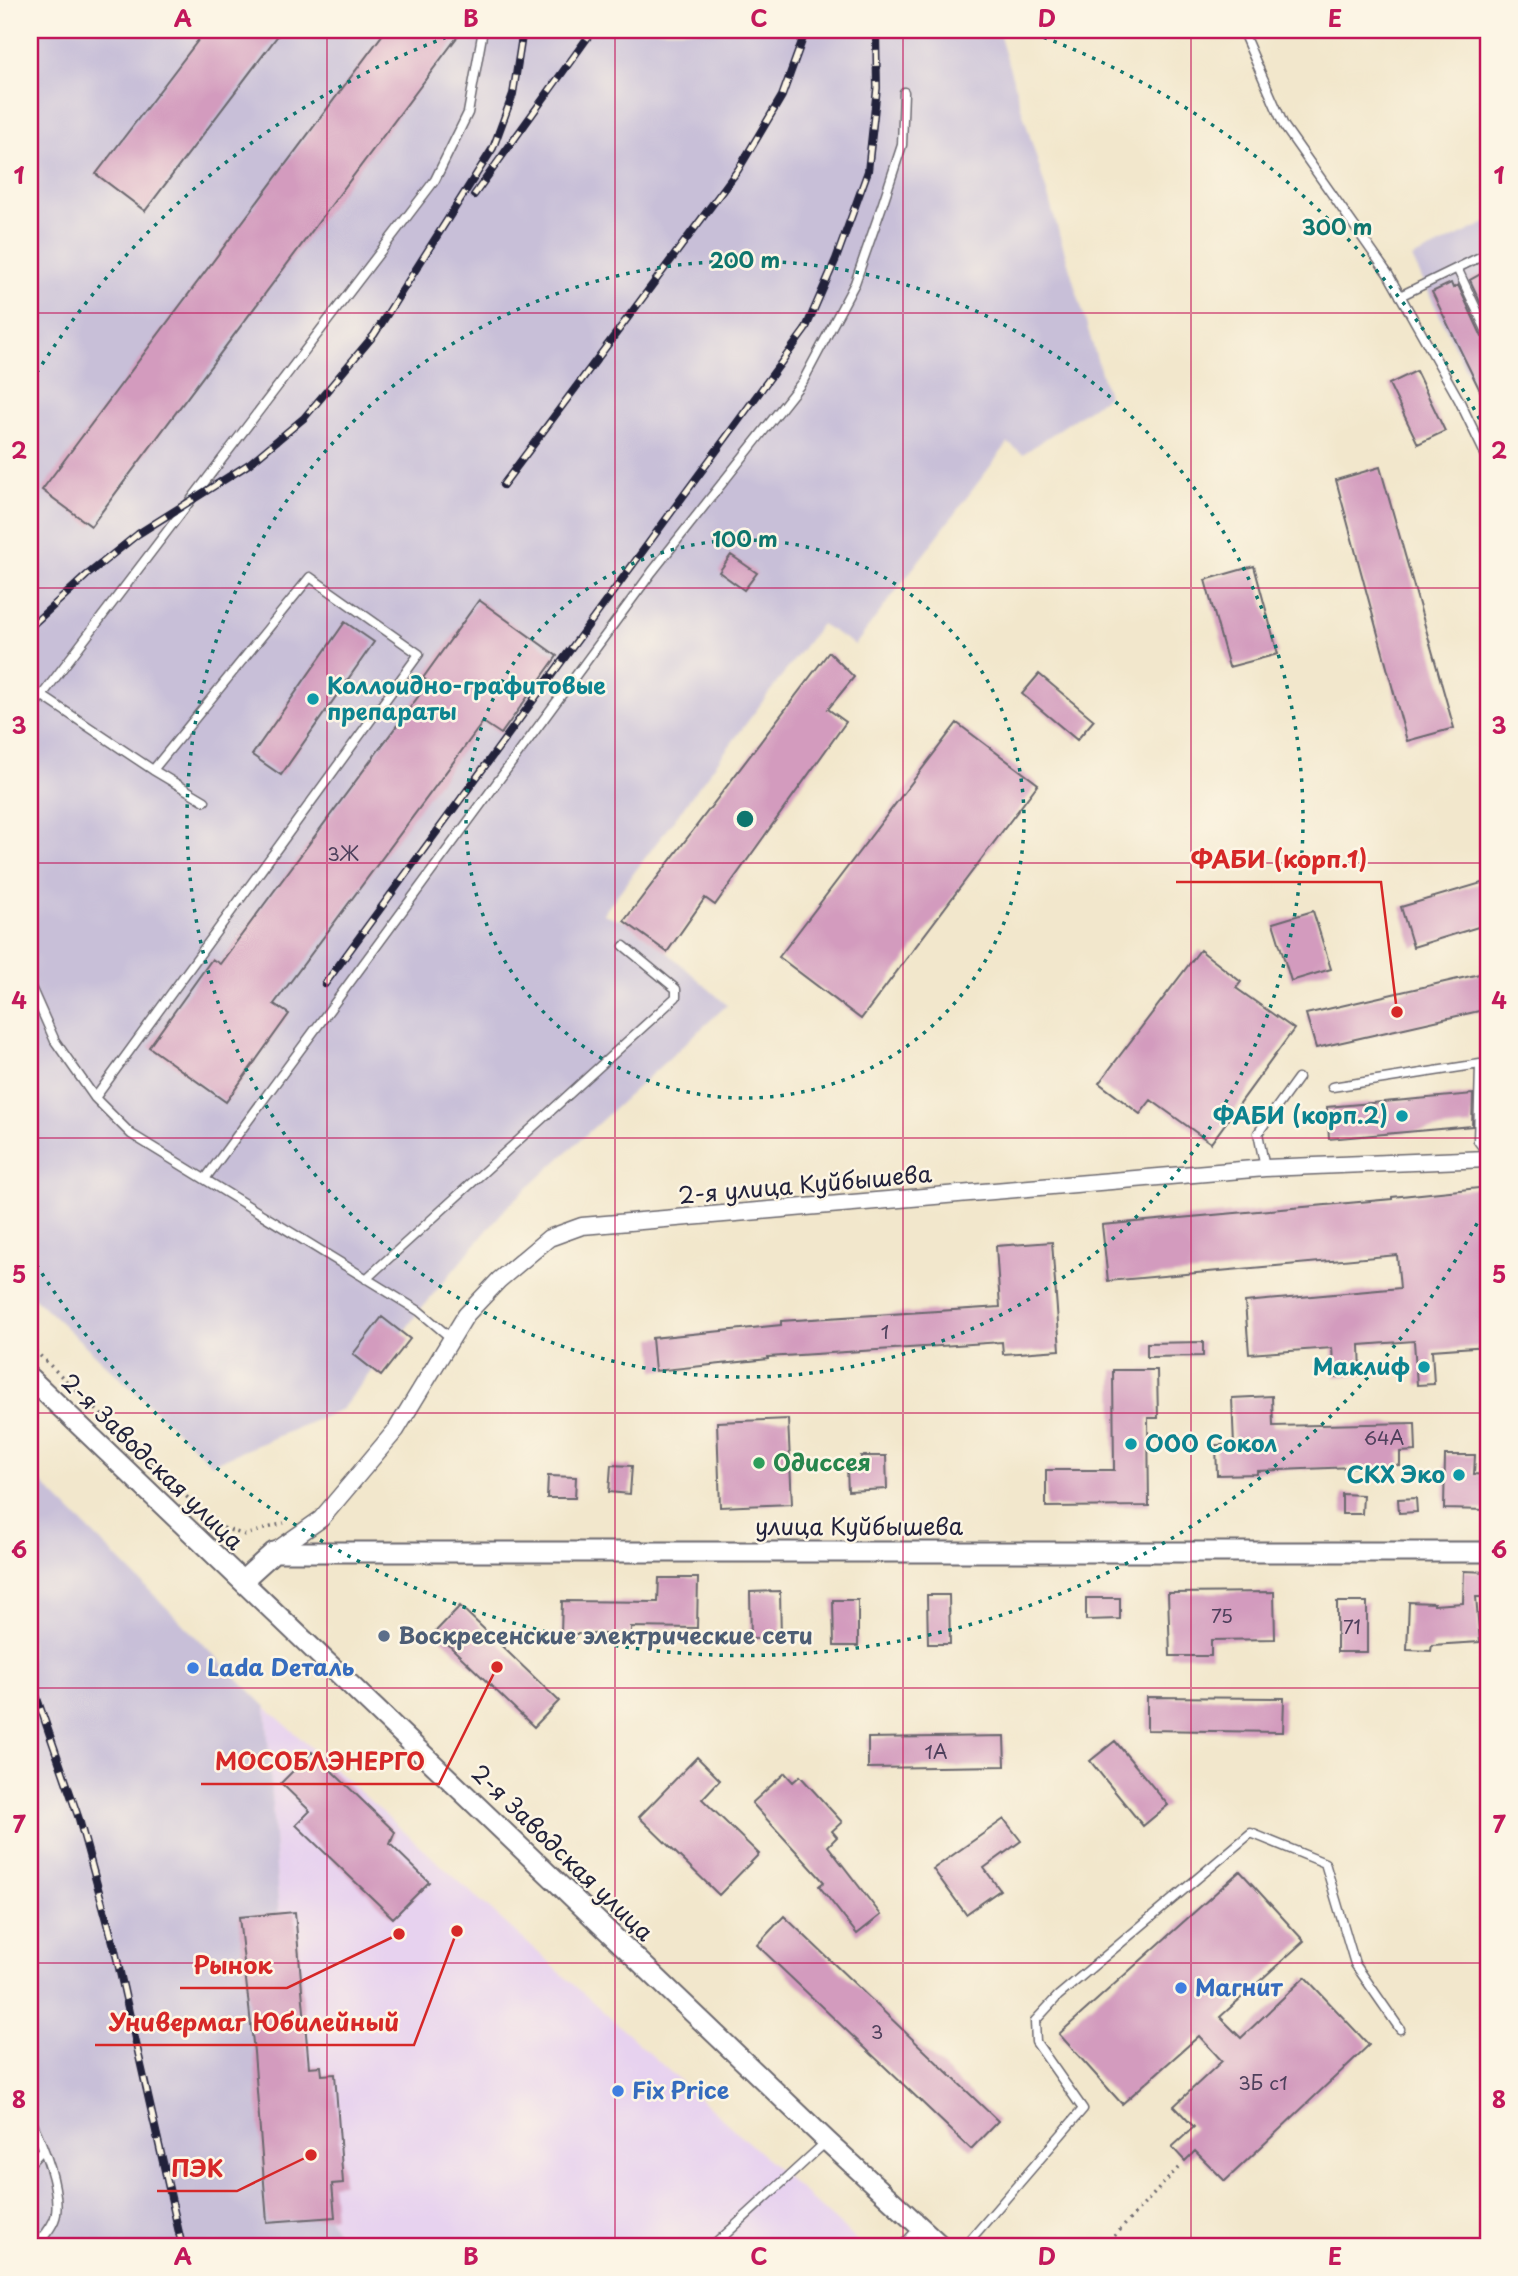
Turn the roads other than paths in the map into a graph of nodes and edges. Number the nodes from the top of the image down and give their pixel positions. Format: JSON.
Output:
{"nodes":[{"id":1,"x":483,"y":30,"type":"edge"},
{"id":2,"x":1242,"y":30,"type":"edge"},
{"id":3,"x":904,"y":92,"type":"dead end"},
{"id":4,"x":1488,"y":253,"type":"edge"},
{"id":5,"x":1457,"y":268,"type":"junction"},
{"id":6,"x":1400,"y":296,"type":"junction"},
{"id":7,"x":1488,"y":334,"type":"edge"},
{"id":8,"x":1488,"y":460,"type":"edge"},
{"id":9,"x":41,"y":695,"type":"junction"},
{"id":10,"x":30,"y":711,"type":"edge"},
{"id":11,"x":153,"y":770,"type":"junction"},
{"id":12,"x":205,"y":801,"type":"dead end"},
{"id":13,"x":624,"y":946,"type":"dead end"},
{"id":14,"x":30,"y":985,"type":"edge"},
{"id":15,"x":1298,"y":1078,"type":"dead end"},
{"id":16,"x":1332,"y":1087,"type":"dead end"},
{"id":17,"x":95,"y":1098,"type":"junction"},
{"id":18,"x":1488,"y":1154,"type":"edge"},
{"id":19,"x":1488,"y":1159,"type":"edge"},
{"id":20,"x":1265,"y":1168,"type":"junction"},
{"id":21,"x":205,"y":1179,"type":"junction"},
{"id":22,"x":366,"y":1279,"type":"junction"},
{"id":23,"x":452,"y":1339,"type":"junction"},
{"id":24,"x":30,"y":1378,"type":"edge"},
{"id":25,"x":274,"y":1552,"type":"junction"},
{"id":26,"x":1488,"y":1552,"type":"edge"},
{"id":27,"x":242,"y":1581,"type":"junction"},
{"id":28,"x":1400,"y":2029,"type":"dead end"},
{"id":29,"x":30,"y":2118,"type":"edge"},
{"id":30,"x":827,"y":2141,"type":"junction"},
{"id":31,"x":43,"y":2149,"type":"junction"},
{"id":32,"x":30,"y":2163,"type":"edge"},
{"id":33,"x":920,"y":2227,"type":"junction"},
{"id":34,"x":36,"y":2246,"type":"edge"},
{"id":35,"x":713,"y":2246,"type":"edge"},
{"id":36,"x":902,"y":2246,"type":"edge"},
{"id":37,"x":941,"y":2246,"type":"edge"},
{"id":38,"x":965,"y":2246,"type":"edge"}],
"edges":[{"from":1,"to":9,"type":"lane"},
{"from":2,"to":6,"type":"lane"},
{"from":3,"to":21,"type":"lane"},
{"from":4,"to":5,"type":"lane"},
{"from":5,"to":6,"type":"lane"},
{"from":5,"to":7,"type":"lane"},
{"from":6,"to":8,"type":"lane"},
{"from":9,"to":10,"type":"lane"},
{"from":9,"to":11,"type":"lane"},
{"from":11,"to":12,"type":"lane"},
{"from":11,"to":17,"type":"lane"},
{"from":13,"to":22,"type":"lane"},
{"from":14,"to":17,"type":"lane"},
{"from":15,"to":20,"type":"lane"},
{"from":16,"to":18,"type":"lane"},
{"from":17,"to":21,"type":"lane"},
{"from":19,"to":20,"type":"street","name":"2-я улица Куйбышева"},
{"from":20,"to":23,"type":"street","name":"2-я улица Куйбышева"},
{"from":21,"to":22,"type":"lane"},
{"from":22,"to":23,"type":"lane"},
{"from":23,"to":25,"type":"street","name":"2-я улица Куйбышева"},
{"from":24,"to":27,"type":"street","name":"2-я Заводская улица"},
{"from":25,"to":26,"type":"street","name":"улица Куйбышева"},
{"from":25,"to":27,"type":"street"},
{"from":27,"to":30,"type":"street","name":"2-я Заводская улица"},
{"from":28,"to":38,"type":"lane"},
{"from":29,"to":31,"type":"lane"},
{"from":30,"to":33,"type":"street","name":"2-я Заводская улица"},
{"from":30,"to":35,"type":"lane"},
{"from":31,"to":32,"type":"lane"},
{"from":31,"to":34,"type":"lane"},
{"from":33,"to":36,"type":"lane"},
{"from":33,"to":37,"type":"street","name":"2-я Заводская улица"}]}
